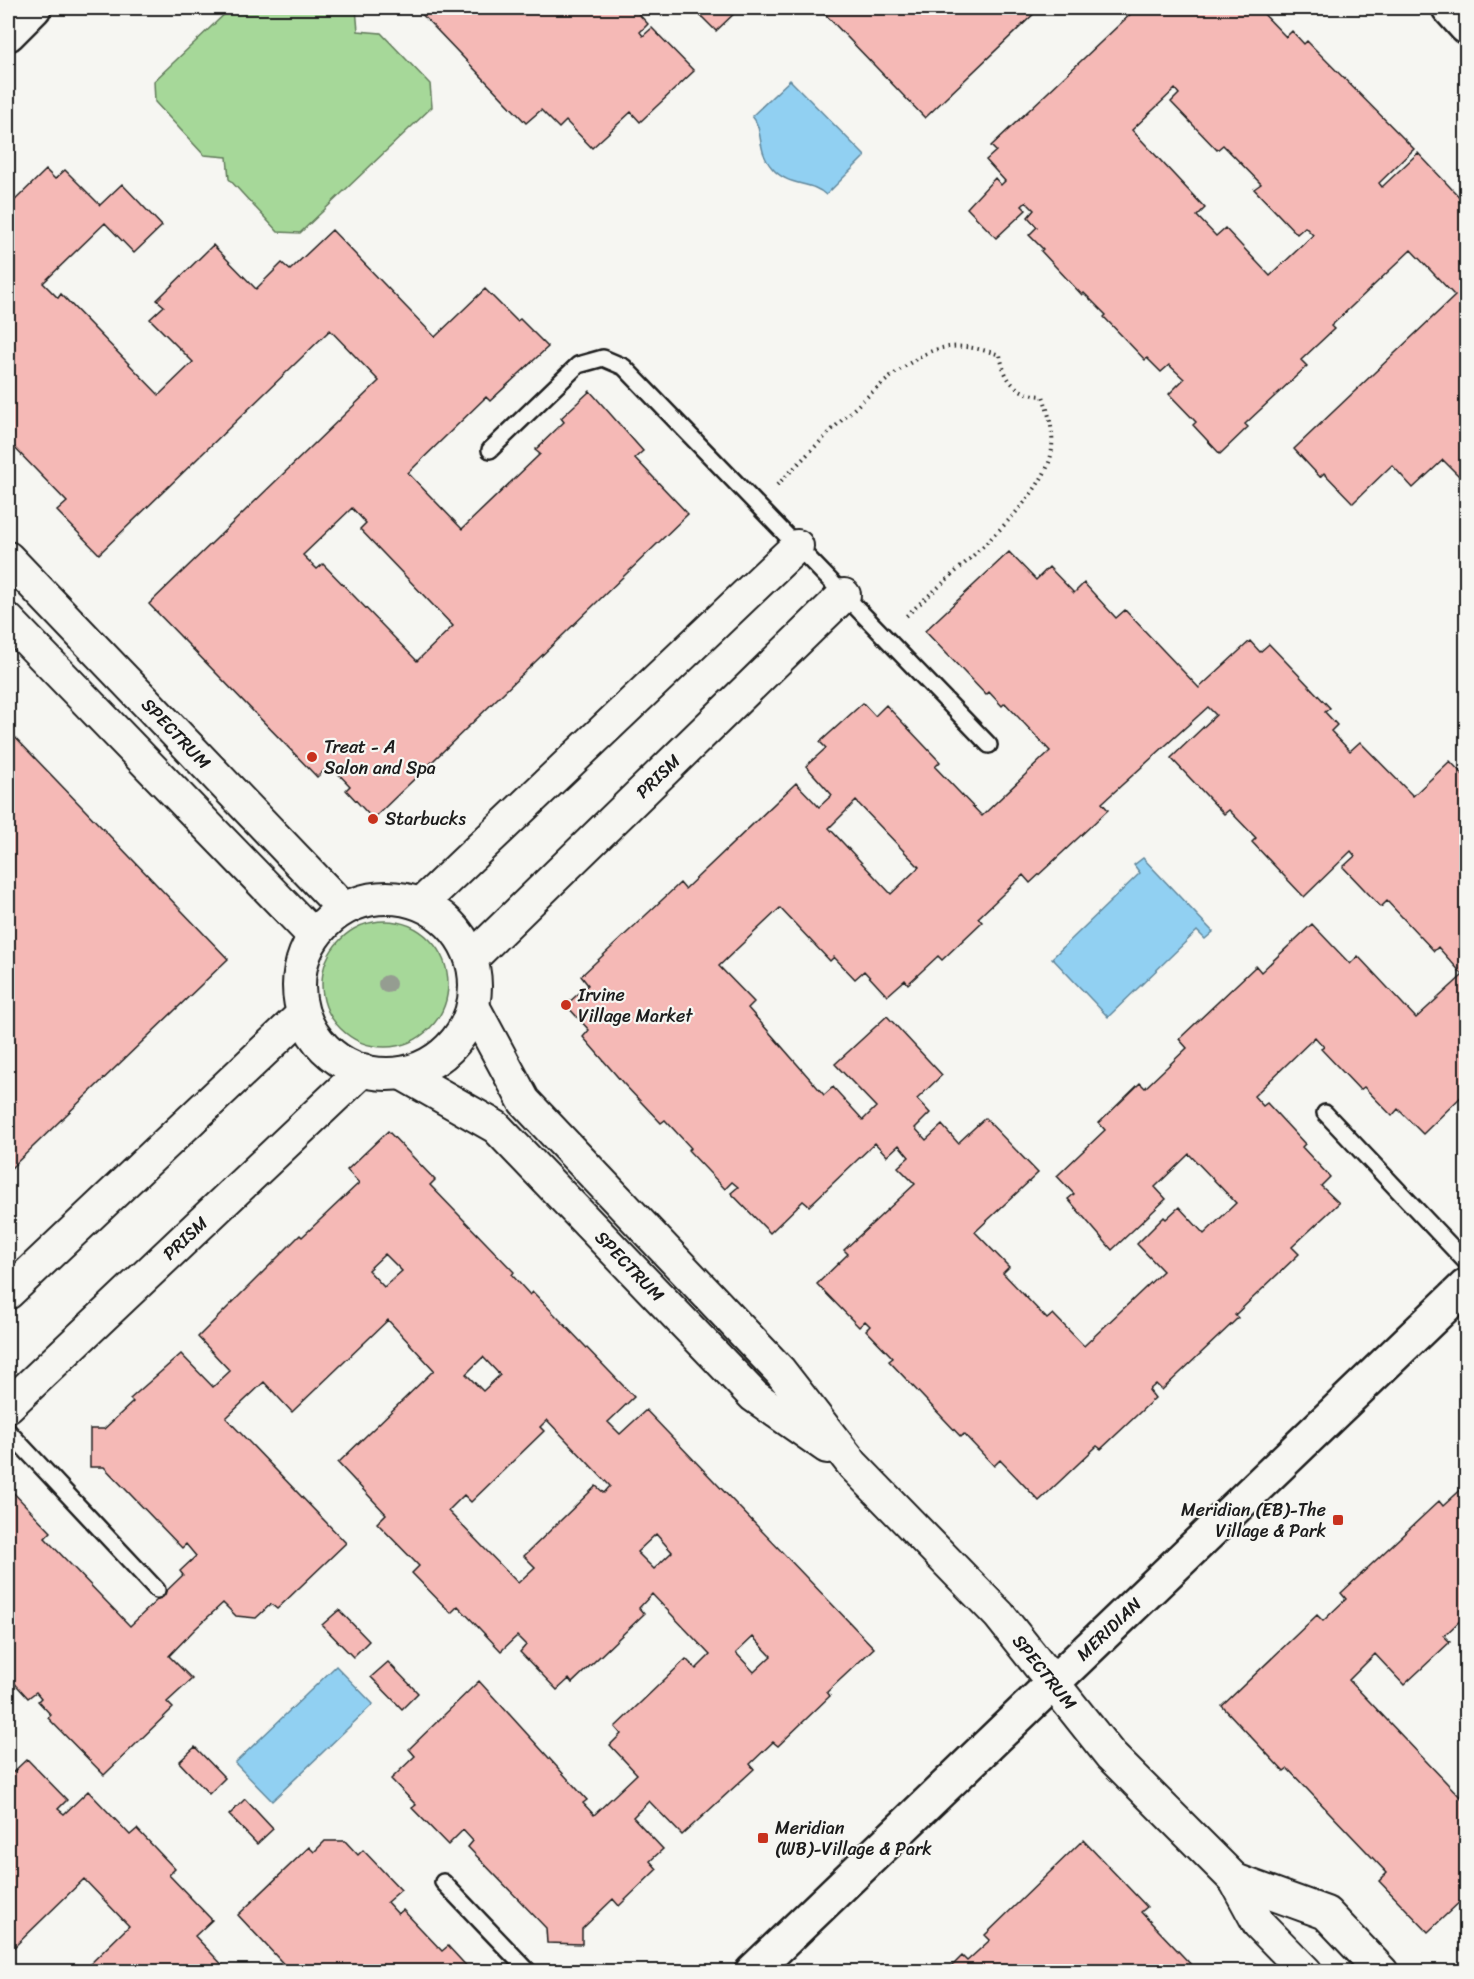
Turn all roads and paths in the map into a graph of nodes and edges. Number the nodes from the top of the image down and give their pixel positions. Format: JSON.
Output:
{"nodes":[{"id":1,"x":34,"y":8,"type":"edge"},
{"id":2,"x":1449,"y":8,"type":"edge"},
{"id":3,"x":1467,"y":27,"type":"edge"},
{"id":4,"x":8,"y":34,"type":"edge"},
{"id":5,"x":490,"y":450,"type":"dead end"},
{"id":6,"x":757,"y":504,"type":"junction"},
{"id":7,"x":797,"y":546,"type":"junction"},
{"id":8,"x":8,"y":558,"type":"edge"},
{"id":9,"x":844,"y":595,"type":"junction"},
{"id":10,"x":8,"y":620,"type":"edge"},
{"id":11,"x":884,"y":637,"type":"junction"},
{"id":12,"x":989,"y":745,"type":"dead end"},
{"id":13,"x":421,"y":904,"type":"junction"},
{"id":14,"x":343,"y":908,"type":"junction"},
{"id":15,"x":314,"y":936,"type":"junction"},
{"id":16,"x":472,"y":958,"type":"junction"},
{"id":17,"x":474,"y":1008,"type":"junction"},
{"id":18,"x":303,"y":1014,"type":"junction"},
{"id":19,"x":363,"y":1070,"type":"junction"},
{"id":20,"x":404,"y":1074,"type":"junction"},
{"id":21,"x":1325,"y":1113,"type":"dead end"},
{"id":22,"x":1467,"y":1262,"type":"edge"},
{"id":23,"x":1467,"y":1286,"type":"edge"},
{"id":24,"x":8,"y":1293,"type":"edge"},
{"id":25,"x":8,"y":1406,"type":"edge"},
{"id":26,"x":8,"y":1431,"type":"edge"},
{"id":27,"x":853,"y":1465,"type":"junction"},
{"id":28,"x":157,"y":1590,"type":"dead end"},
{"id":29,"x":1053,"y":1683,"type":"junction"},
{"id":30,"x":1235,"y":1880,"type":"junction"},
{"id":31,"x":443,"y":1882,"type":"dead end"},
{"id":32,"x":529,"y":1971,"type":"edge"},
{"id":33,"x":752,"y":1971,"type":"edge"},
{"id":34,"x":1306,"y":1971,"type":"edge"},
{"id":35,"x":1382,"y":1971,"type":"edge"}],
"edges":[{"from":1,"to":4,"type":"street"},
{"from":2,"to":3,"type":"street"},
{"from":5,"to":6,"type":"lane"},
{"from":6,"to":7,"type":"lane"},
{"from":6,"to":11,"type":"path"},
{"from":7,"to":9,"type":"lane"},
{"from":7,"to":13,"type":"street"},
{"from":8,"to":14,"type":"street","name":"SPECTRUM"},
{"from":9,"to":11,"type":"lane"},
{"from":9,"to":16,"type":"street","name":"PRISM"},
{"from":10,"to":15,"type":"street"},
{"from":11,"to":12,"type":"lane"},
{"from":13,"to":14,"type":"street"},
{"from":13,"to":16,"type":"street"},
{"from":14,"to":15,"type":"street"},
{"from":15,"to":18,"type":"street"},
{"from":16,"to":17,"type":"street"},
{"from":17,"to":20,"type":"street"},
{"from":17,"to":27,"type":"street","name":"SPECTRUM"},
{"from":18,"to":19,"type":"street"},
{"from":18,"to":24,"type":"street"},
{"from":19,"to":20,"type":"street"},
{"from":19,"to":25,"type":"street","name":"PRISM"},
{"from":20,"to":27,"type":"street","name":"SPECTRUM"},
{"from":21,"to":22,"type":"lane"},
{"from":23,"to":29,"type":"street","name":"MERIDIAN"},
{"from":26,"to":28,"type":"lane"},
{"from":27,"to":29,"type":"street","name":"SPECTRUM"},
{"from":29,"to":30,"type":"street","name":"SPECTRUM"},
{"from":29,"to":33,"type":"street","name":"MERIDIAN"},
{"from":30,"to":34,"type":"street","name":"SPECTRUM"},
{"from":30,"to":35,"type":"street","name":"SPECTRUM"},
{"from":31,"to":32,"type":"lane"}]}
